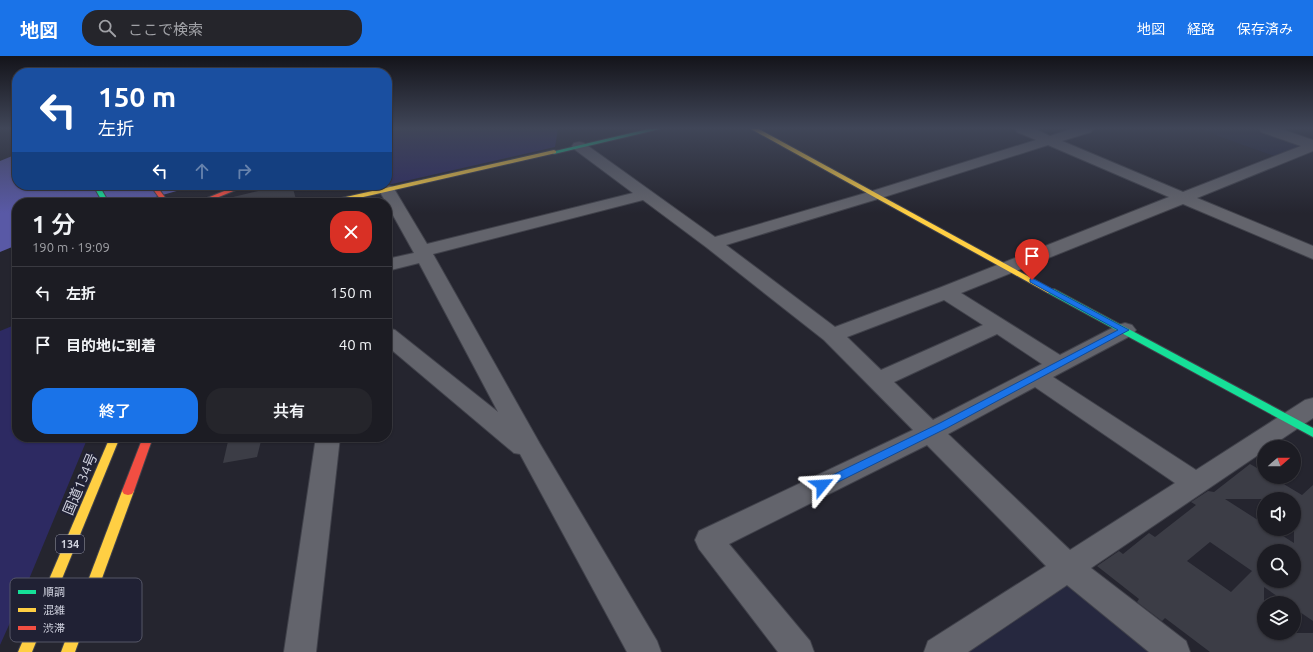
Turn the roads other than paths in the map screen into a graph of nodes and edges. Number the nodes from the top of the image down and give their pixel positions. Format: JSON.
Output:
{"nodes":[{"id":1,"x":533,"y":157,"type":"edge"},
{"id":2,"x":594,"y":157,"type":"edge"},
{"id":3,"x":805,"y":157,"type":"edge"},
{"id":4,"x":998,"y":157,"type":"edge"},
{"id":5,"x":1087,"y":157,"type":"edge"},
{"id":6,"x":1283,"y":157,"type":"edge"},
{"id":7,"x":392,"y":189,"type":"edge"},
{"id":8,"x":232,"y":190,"type":"edge"},
{"id":9,"x":387,"y":190,"type":"joint"},
{"id":10,"x":645,"y":195,"type":"junction"},
{"id":11,"x":875,"y":195,"type":"junction"},
{"id":12,"x":1183,"y":197,"type":"junction"},
{"id":13,"x":211,"y":198,"type":"edge"},
{"id":14,"x":351,"y":198,"type":"edge"},
{"id":15,"x":392,"y":198,"type":"edge"},
{"id":16,"x":392,"y":199,"type":"edge"},
{"id":17,"x":712,"y":243,"type":"junction"},
{"id":18,"x":424,"y":253,"type":"junction"},
{"id":19,"x":1313,"y":253,"type":"edge"},
{"id":20,"x":392,"y":263,"type":"edge"},
{"id":21,"x":1007,"y":267,"type":"junction"},
{"id":22,"x":946,"y":292,"type":"junction"},
{"id":23,"x":998,"y":326,"type":"junction"},
{"id":24,"x":1125,"y":330,"type":"junction"},
{"id":25,"x":832,"y":335,"type":"junction"},
{"id":26,"x":392,"y":339,"type":"edge"},
{"id":27,"x":1059,"y":365,"type":"junction"},
{"id":28,"x":1036,"y":377,"type":"junction"},
{"id":29,"x":878,"y":380,"type":"junction"},
{"id":30,"x":1305,"y":420,"type":"edge"},
{"id":31,"x":931,"y":432,"type":"junction"},
{"id":32,"x":113,"y":442,"type":"edge"},
{"id":33,"x":146,"y":442,"type":"edge"},
{"id":34,"x":327,"y":442,"type":"edge"},
{"id":35,"x":530,"y":451,"type":"junction"},
{"id":36,"x":1196,"y":484,"type":"junction"},
{"id":37,"x":1068,"y":567,"type":"junction"},
{"id":38,"x":56,"y":578,"type":"edge"},
{"id":39,"x":96,"y":578,"type":"edge"},
{"id":40,"x":29,"y":642,"type":"edge"},
{"id":41,"x":72,"y":642,"type":"edge"},
{"id":42,"x":25,"y":652,"type":"edge"},
{"id":43,"x":68,"y":652,"type":"edge"},
{"id":44,"x":300,"y":652,"type":"edge"},
{"id":45,"x":645,"y":652,"type":"edge"},
{"id":46,"x":798,"y":652,"type":"edge"},
{"id":47,"x":940,"y":652,"type":"edge"},
{"id":48,"x":1174,"y":652,"type":"edge"}],
"edges":[{"from":1,"to":7,"type":"main road"},
{"from":2,"to":10,"type":"street"},
{"from":3,"to":11,"type":"main road"},
{"from":4,"to":11,"type":"street"},
{"from":5,"to":12,"type":"street"},
{"from":6,"to":12,"type":"street"},
{"from":8,"to":13,"type":"main road"},
{"from":9,"to":14,"type":"main road"},
{"from":9,"to":15,"type":"street"},
{"from":10,"to":17,"type":"street"},
{"from":10,"to":18,"type":"street"},
{"from":11,"to":17,"type":"street"},
{"from":11,"to":21,"type":"main road"},
{"from":12,"to":19,"type":"street"},
{"from":12,"to":21,"type":"street"},
{"from":16,"to":18,"type":"street"},
{"from":17,"to":25,"type":"street"},
{"from":18,"to":20,"type":"street"},
{"from":18,"to":35,"type":"street"},
{"from":21,"to":22,"type":"street"},
{"from":21,"to":24,"type":"main road"},
{"from":22,"to":23,"type":"street"},
{"from":22,"to":25,"type":"street"},
{"from":23,"to":27,"type":"street"},
{"from":23,"to":29,"type":"street"},
{"from":24,"to":27,"type":"street"},
{"from":24,"to":30,"type":"main road"},
{"from":25,"to":29,"type":"street"},
{"from":26,"to":35,"type":"street"},
{"from":27,"to":28,"type":"street"},
{"from":28,"to":31,"type":"street"},
{"from":28,"to":36,"type":"street"},
{"from":29,"to":31,"type":"street"},
{"from":30,"to":36,"type":"street"},
{"from":31,"to":37,"type":"street"},
{"from":31,"to":46,"type":"street"},
{"from":32,"to":38,"type":"main road","name":"国道134号","number":"134"},
{"from":33,"to":39,"type":"main road"},
{"from":34,"to":44,"type":"street"},
{"from":35,"to":45,"type":"street"},
{"from":36,"to":37,"type":"street"},
{"from":37,"to":47,"type":"street"},
{"from":37,"to":48,"type":"street"},
{"from":40,"to":42,"type":"main road","name":"国道134号","number":"134"},
{"from":41,"to":43,"type":"main road"}]}
